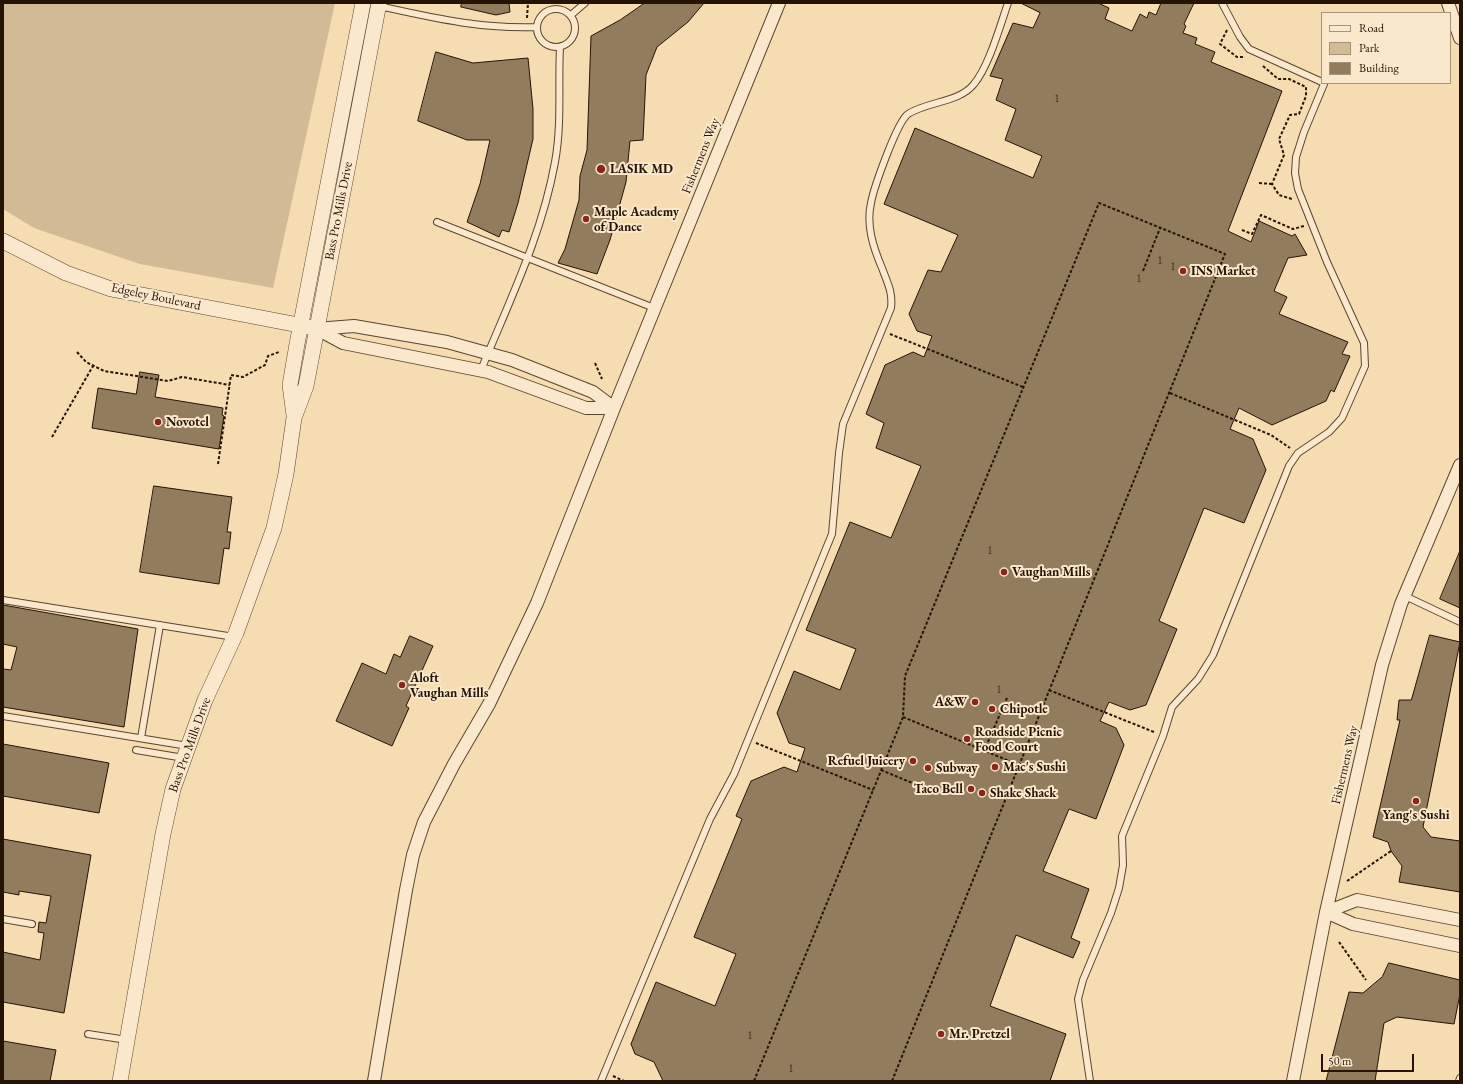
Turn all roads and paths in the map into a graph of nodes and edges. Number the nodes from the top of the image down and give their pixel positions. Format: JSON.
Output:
{"nodes":[{"id":1,"x":363,"y":3,"type":"edge"},
{"id":2,"x":528,"y":3,"type":"edge"},
{"id":3,"x":585,"y":3,"type":"edge"},
{"id":4,"x":779,"y":3,"type":"edge"},
{"id":5,"x":1008,"y":3,"type":"edge"},
{"id":6,"x":1222,"y":3,"type":"edge"},
{"id":7,"x":378,"y":4,"type":"edge"},
{"id":8,"x":571,"y":15,"type":"junction"},
{"id":9,"x":1452,"y":16,"type":"edge"},
{"id":10,"x":1232,"y":20,"type":"junction"},
{"id":11,"x":525,"y":27,"type":"junction"},
{"id":12,"x":537,"y":27,"type":"junction"},
{"id":13,"x":1460,"y":38,"type":"edge"},
{"id":14,"x":560,"y":47,"type":"junction"},
{"id":15,"x":1251,"y":60,"type":"dead end"},
{"id":16,"x":1257,"y":63,"type":"dead end"},
{"id":17,"x":1321,"y":82,"type":"edge"},
{"id":18,"x":1324,"y":84,"type":"edge"},
{"id":19,"x":1259,"y":183,"type":"dead end"},
{"id":20,"x":1272,"y":184,"type":"junction"},
{"id":21,"x":1293,"y":199,"type":"dead end"},
{"id":22,"x":1302,"y":219,"type":"dead end"},
{"id":23,"x":437,"y":222,"type":"dead end"},
{"id":24,"x":1160,"y":228,"type":"junction"},
{"id":25,"x":1242,"y":230,"type":"dead end"},
{"id":26,"x":3,"y":241,"type":"edge"},
{"id":27,"x":527,"y":259,"type":"junction"},
{"id":28,"x":1143,"y":271,"type":"dead end"},
{"id":29,"x":654,"y":308,"type":"junction"},
{"id":30,"x":300,"y":326,"type":"junction"},
{"id":31,"x":316,"y":329,"type":"junction"},
{"id":32,"x":883,"y":331,"type":"junction"},
{"id":33,"x":77,"y":352,"type":"dead end"},
{"id":34,"x":279,"y":352,"type":"dead end"},
{"id":35,"x":488,"y":354,"type":"junction"},
{"id":36,"x":595,"y":363,"type":"dead end"},
{"id":37,"x":93,"y":366,"type":"junction"},
{"id":38,"x":481,"y":370,"type":"junction"},
{"id":39,"x":602,"y":379,"type":"dead end"},
{"id":40,"x":230,"y":385,"type":"junction"},
{"id":41,"x":1023,"y":387,"type":"junction"},
{"id":42,"x":1170,"y":393,"type":"junction"},
{"id":43,"x":614,"y":408,"type":"junction"},
{"id":44,"x":294,"y":418,"type":"junction"},
{"id":45,"x":52,"y":437,"type":"dead end"},
{"id":46,"x":1298,"y":453,"type":"junction"},
{"id":47,"x":218,"y":464,"type":"dead end"},
{"id":48,"x":1460,"y":465,"type":"edge"},
{"id":49,"x":1405,"y":596,"type":"junction"},
{"id":50,"x":3,"y":600,"type":"edge"},
{"id":51,"x":1460,"y":622,"type":"edge"},
{"id":52,"x":160,"y":625,"type":"junction"},
{"id":53,"x":234,"y":637,"type":"junction"},
{"id":54,"x":1049,"y":690,"type":"junction"},
{"id":55,"x":1007,"y":698,"type":"dead end"},
{"id":56,"x":3,"y":716,"type":"edge"},
{"id":57,"x":903,"y":717,"type":"junction"},
{"id":58,"x":1163,"y":736,"type":"junction"},
{"id":59,"x":141,"y":738,"type":"junction"},
{"id":60,"x":747,"y":739,"type":"junction"},
{"id":61,"x":136,"y":750,"type":"dead end"},
{"id":62,"x":984,"y":751,"type":"junction"},
{"id":63,"x":186,"y":752,"type":"junction"},
{"id":64,"x":1019,"y":765,"type":"junction"},
{"id":65,"x":881,"y":770,"type":"junction"},
{"id":66,"x":922,"y":787,"type":"dead end"},
{"id":67,"x":873,"y":790,"type":"junction"},
{"id":68,"x":1391,"y":851,"type":"dead end"},
{"id":69,"x":1347,"y":881,"type":"dead end"},
{"id":70,"x":1326,"y":912,"type":"junction"},
{"id":71,"x":3,"y":919,"type":"edge"},
{"id":72,"x":1460,"y":920,"type":"edge"},
{"id":73,"x":32,"y":924,"type":"dead end"},
{"id":74,"x":1339,"y":942,"type":"dead end"},
{"id":75,"x":1460,"y":946,"type":"edge"},
{"id":76,"x":1366,"y":980,"type":"dead end"},
{"id":77,"x":88,"y":1034,"type":"dead end"},
{"id":78,"x":127,"y":1040,"type":"junction"},
{"id":79,"x":604,"y":1072,"type":"junction"},
{"id":80,"x":120,"y":1081,"type":"edge"},
{"id":81,"x":374,"y":1081,"type":"edge"},
{"id":82,"x":601,"y":1081,"type":"edge"},
{"id":83,"x":624,"y":1081,"type":"edge"},
{"id":84,"x":754,"y":1081,"type":"edge"},
{"id":85,"x":892,"y":1081,"type":"edge"},
{"id":86,"x":1090,"y":1081,"type":"edge"},
{"id":87,"x":1293,"y":1081,"type":"edge"}],
"edges":[{"from":1,"to":30,"type":"street","name":"Bass Pro Mills Drive"},
{"from":2,"to":11,"type":"path"},
{"from":3,"to":8,"type":"lane"},
{"from":4,"to":29,"type":"street","name":"Fishermens Way"},
{"from":5,"to":32,"type":"lane"},
{"from":6,"to":10,"type":"lane"},
{"from":7,"to":11,"type":"lane"},
{"from":7,"to":31,"type":"street","name":"Bass Pro Mills Drive"},
{"from":8,"to":12,"type":"lane"},
{"from":8,"to":14,"type":"lane"},
{"from":9,"to":13,"type":"street"},
{"from":10,"to":15,"type":"path"},
{"from":10,"to":17,"type":"lane"},
{"from":11,"to":12,"type":"lane"},
{"from":12,"to":14,"type":"lane"},
{"from":14,"to":27,"type":"lane"},
{"from":16,"to":20,"type":"path"},
{"from":18,"to":46,"type":"lane"},
{"from":19,"to":20,"type":"path"},
{"from":20,"to":21,"type":"path"},
{"from":22,"to":25,"type":"path"},
{"from":23,"to":27,"type":"lane"},
{"from":24,"to":28,"type":"path"},
{"from":24,"to":41,"type":"path"},
{"from":24,"to":42,"type":"path"},
{"from":26,"to":30,"type":"street","name":"Edgeley Boulevard"},
{"from":27,"to":29,"type":"lane"},
{"from":27,"to":35,"type":"lane"},
{"from":29,"to":43,"type":"street","name":"Fishermens Way"},
{"from":30,"to":31,"type":"street","name":"Edgeley Boulevard"},
{"from":30,"to":44,"type":"street","name":"Bass Pro Mills Drive"},
{"from":31,"to":35,"type":"street"},
{"from":31,"to":38,"type":"street"},
{"from":31,"to":44,"type":"street","name":"Bass Pro Mills Drive"},
{"from":32,"to":41,"type":"path"},
{"from":32,"to":60,"type":"lane"},
{"from":33,"to":37,"type":"path"},
{"from":34,"to":40,"type":"path"},
{"from":35,"to":38,"type":"lane"},
{"from":35,"to":43,"type":"street"},
{"from":36,"to":39,"type":"path"},
{"from":37,"to":40,"type":"path"},
{"from":37,"to":45,"type":"path"},
{"from":38,"to":43,"type":"street"},
{"from":40,"to":47,"type":"path"},
{"from":41,"to":57,"type":"path"},
{"from":42,"to":46,"type":"path"},
{"from":42,"to":54,"type":"path"},
{"from":43,"to":81,"type":"street","name":"Fishermens Way"},
{"from":44,"to":53,"type":"street","name":"Bass Pro Mills Drive"},
{"from":46,"to":58,"type":"lane"},
{"from":48,"to":49,"type":"street","name":"Fishermens Way"},
{"from":49,"to":51,"type":"lane"},
{"from":49,"to":70,"type":"street","name":"Fishermens Way"},
{"from":50,"to":52,"type":"lane"},
{"from":52,"to":53,"type":"lane"},
{"from":52,"to":59,"type":"lane"},
{"from":53,"to":63,"type":"street","name":"Bass Pro Mills Drive"},
{"from":54,"to":58,"type":"path"},
{"from":54,"to":64,"type":"path"},
{"from":55,"to":62,"type":"path"},
{"from":56,"to":59,"type":"lane"},
{"from":57,"to":62,"type":"path"},
{"from":57,"to":65,"type":"path"},
{"from":58,"to":86,"type":"lane"},
{"from":59,"to":63,"type":"lane"},
{"from":60,"to":67,"type":"path"},
{"from":60,"to":79,"type":"lane"},
{"from":61,"to":63,"type":"lane"},
{"from":62,"to":64,"type":"path"},
{"from":63,"to":78,"type":"street","name":"Bass Pro Mills Drive"},
{"from":64,"to":85,"type":"path"},
{"from":65,"to":66,"type":"path"},
{"from":65,"to":67,"type":"path"},
{"from":67,"to":84,"type":"path"},
{"from":68,"to":69,"type":"path"},
{"from":70,"to":72,"type":"street"},
{"from":70,"to":75,"type":"street"},
{"from":70,"to":87,"type":"street","name":"Fishermens Way"},
{"from":71,"to":73,"type":"lane"},
{"from":74,"to":76,"type":"path"},
{"from":77,"to":78,"type":"lane"},
{"from":78,"to":80,"type":"street","name":"Bass Pro Mills Drive"},
{"from":79,"to":82,"type":"lane"},
{"from":79,"to":83,"type":"path"}]}
